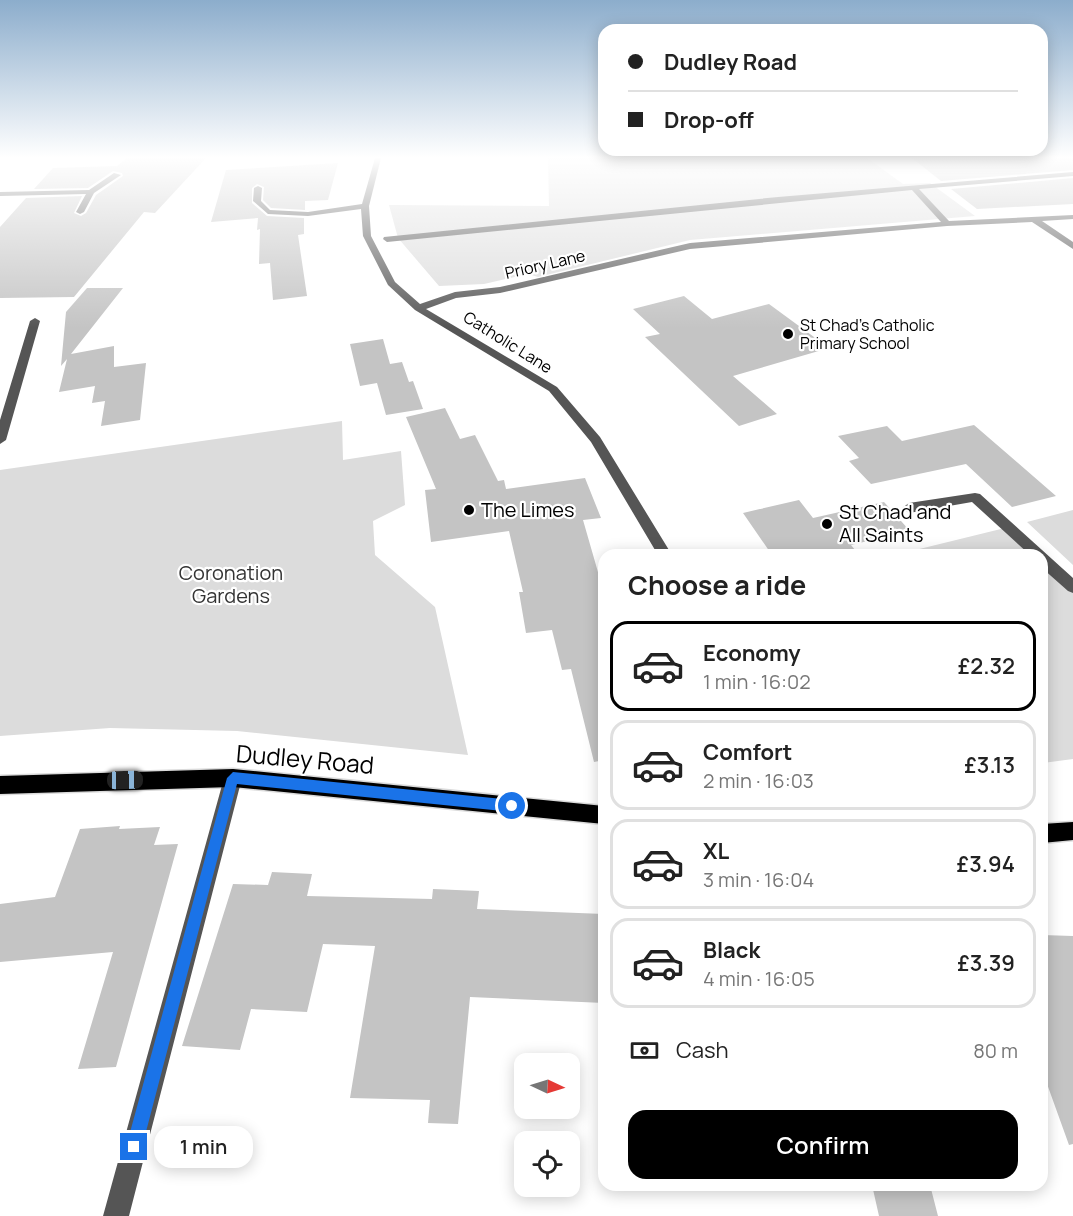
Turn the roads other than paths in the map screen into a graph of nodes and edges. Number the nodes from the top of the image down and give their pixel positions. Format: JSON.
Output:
{"nodes":[{"id":1,"x":366,"y":215,"type":"edge"},
{"id":2,"x":624,"y":215,"type":"edge"},
{"id":3,"x":939,"y":215,"type":"edge"},
{"id":4,"x":1073,"y":217,"type":"edge"},
{"id":5,"x":1033,"y":219,"type":"junction"},
{"id":6,"x":947,"y":224,"type":"junction"},
{"id":7,"x":387,"y":239,"type":"dead end"},
{"id":8,"x":1073,"y":246,"type":"edge"},
{"id":9,"x":418,"y":308,"type":"junction"},
{"id":10,"x":35,"y":321,"type":"dead end"},
{"id":11,"x":0,"y":440,"type":"edge"},
{"id":12,"x":909,"y":508,"type":"dead end"},
{"id":13,"x":660,"y":549,"type":"edge"},
{"id":14,"x":1032,"y":549,"type":"edge"},
{"id":15,"x":1048,"y":564,"type":"edge"},
{"id":16,"x":1073,"y":587,"type":"edge"},
{"id":17,"x":233,"y":778,"type":"junction"},
{"id":18,"x":0,"y":785,"type":"edge"},
{"id":19,"x":598,"y":814,"type":"edge"},
{"id":20,"x":1073,"y":831,"type":"edge"},
{"id":21,"x":1048,"y":833,"type":"edge"},
{"id":22,"x":116,"y":1216,"type":"edge"}],
"edges":[{"from":1,"to":9,"type":"street","name":"Catholic Lane"},
{"from":2,"to":7,"type":"street"},
{"from":3,"to":6,"type":"street"},
{"from":4,"to":5,"type":"street","name":"Priory Lane"},
{"from":5,"to":6,"type":"street","name":"Priory Lane"},
{"from":5,"to":8,"type":"street"},
{"from":6,"to":9,"type":"street","name":"Priory Lane"},
{"from":9,"to":13,"type":"street","name":"Catholic Lane"},
{"from":10,"to":11,"type":"street"},
{"from":12,"to":14,"type":"street"},
{"from":15,"to":16,"type":"street"},
{"from":17,"to":18,"type":"main road","name":"Dudley Road"},
{"from":17,"to":19,"type":"main road","name":"Dudley Road"},
{"from":17,"to":22,"type":"street"},
{"from":20,"to":21,"type":"main road"}]}
